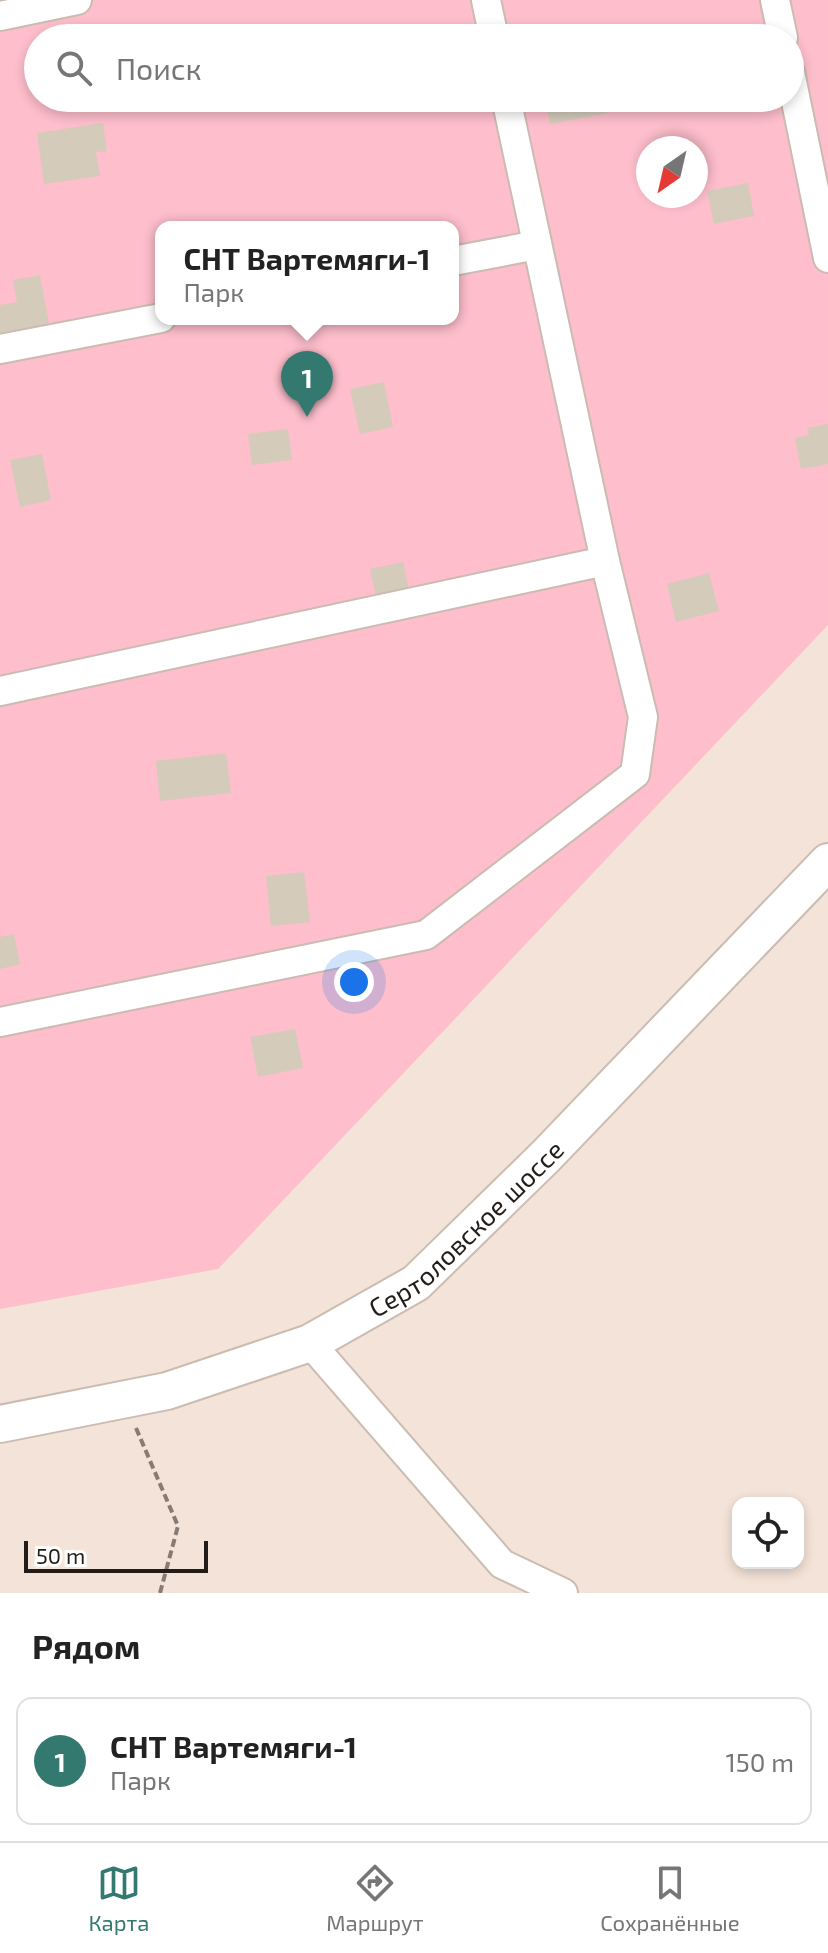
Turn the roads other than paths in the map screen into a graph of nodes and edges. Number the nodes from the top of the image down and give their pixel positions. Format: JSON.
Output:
{"nodes":[{"id":1,"x":77,"y":0,"type":"edge"},
{"id":2,"x":486,"y":0,"type":"edge"},
{"id":3,"x":775,"y":0,"type":"edge"},
{"id":4,"x":0,"y":16,"type":"edge"},
{"id":5,"x":491,"y":24,"type":"edge"},
{"id":6,"x":780,"y":24,"type":"edge"},
{"id":7,"x":509,"y":112,"type":"edge"},
{"id":8,"x":798,"y":112,"type":"edge"},
{"id":9,"x":537,"y":245,"type":"junction"},
{"id":10,"x":828,"y":258,"type":"edge"},
{"id":11,"x":459,"y":260,"type":"edge"},
{"id":12,"x":155,"y":319,"type":"edge"},
{"id":13,"x":0,"y":349,"type":"edge"},
{"id":14,"x":605,"y":561,"type":"junction"},
{"id":15,"x":0,"y":691,"type":"edge"},
{"id":16,"x":828,"y":862,"type":"edge"},
{"id":17,"x":0,"y":1022,"type":"edge"},
{"id":18,"x":310,"y":1343,"type":"junction"},
{"id":19,"x":0,"y":1424,"type":"edge"},
{"id":20,"x":563,"y":1593,"type":"edge"}],
"edges":[{"from":1,"to":4,"type":"street"},
{"from":2,"to":5,"type":"street"},
{"from":3,"to":6,"type":"street"},
{"from":7,"to":9,"type":"street"},
{"from":8,"to":10,"type":"street"},
{"from":9,"to":11,"type":"street"},
{"from":9,"to":14,"type":"street"},
{"from":12,"to":13,"type":"street"},
{"from":14,"to":15,"type":"street"},
{"from":14,"to":17,"type":"street"},
{"from":16,"to":18,"type":"main road","name":"Сертоловское шоссе"},
{"from":18,"to":19,"type":"main road","name":"Сертоловское шоссе"},
{"from":18,"to":20,"type":"street"}]}
